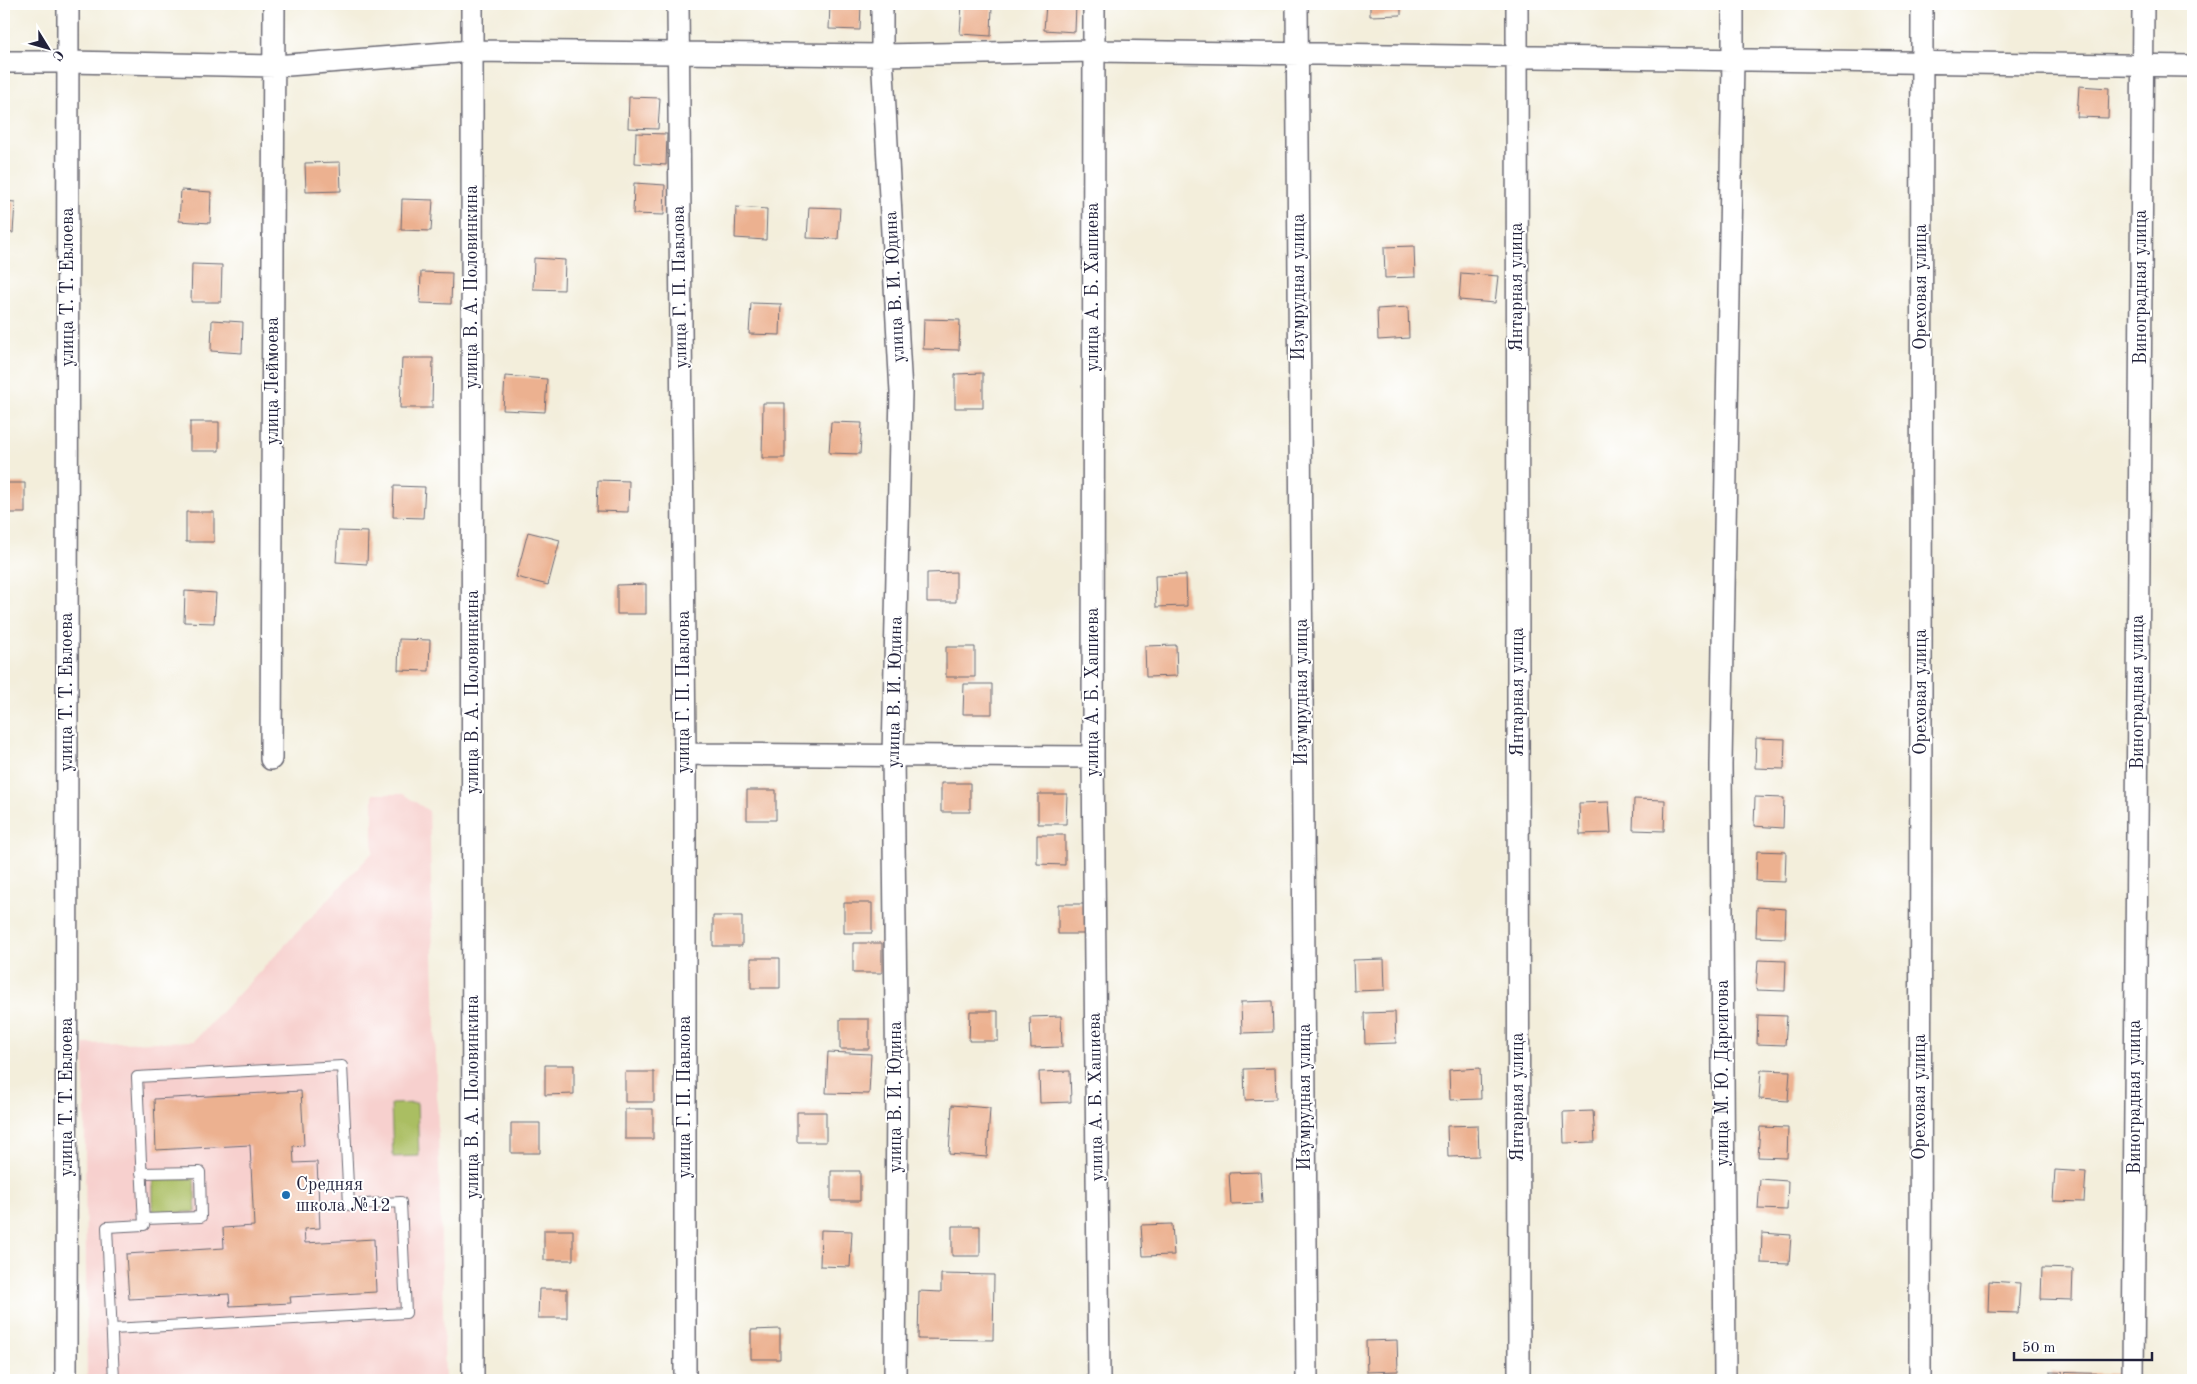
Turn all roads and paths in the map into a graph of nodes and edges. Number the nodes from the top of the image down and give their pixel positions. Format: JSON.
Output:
{"nodes":[{"id":1,"x":68,"y":4,"type":"edge"},
{"id":2,"x":274,"y":4,"type":"edge"},
{"id":3,"x":472,"y":4,"type":"edge"},
{"id":4,"x":678,"y":4,"type":"edge"},
{"id":5,"x":882,"y":4,"type":"edge"},
{"id":6,"x":1094,"y":4,"type":"edge"},
{"id":7,"x":1297,"y":4,"type":"edge"},
{"id":8,"x":1517,"y":4,"type":"edge"},
{"id":9,"x":1733,"y":4,"type":"edge"},
{"id":10,"x":1922,"y":4,"type":"edge"},
{"id":11,"x":2143,"y":4,"type":"edge"},
{"id":12,"x":472,"y":51,"type":"junction"},
{"id":13,"x":1094,"y":51,"type":"junction"},
{"id":14,"x":678,"y":53,"type":"junction"},
{"id":15,"x":882,"y":55,"type":"junction"},
{"id":16,"x":1297,"y":55,"type":"junction"},
{"id":17,"x":1517,"y":58,"type":"junction"},
{"id":18,"x":1734,"y":60,"type":"junction"},
{"id":19,"x":4,"y":62,"type":"edge"},
{"id":20,"x":68,"y":62,"type":"junction"},
{"id":21,"x":1922,"y":63,"type":"junction"},
{"id":22,"x":2143,"y":65,"type":"junction"},
{"id":23,"x":275,"y":66,"type":"junction"},
{"id":24,"x":2193,"y":66,"type":"edge"},
{"id":25,"x":685,"y":754,"type":"junction"},
{"id":26,"x":893,"y":756,"type":"junction"},
{"id":27,"x":1093,"y":757,"type":"junction"},
{"id":28,"x":271,"y":759,"type":"dead end"},
{"id":29,"x":141,"y":1173,"type":"junction"},
{"id":30,"x":144,"y":1219,"type":"junction"},
{"id":31,"x":112,"y":1329,"type":"junction"},
{"id":32,"x":66,"y":1380,"type":"edge"},
{"id":33,"x":114,"y":1380,"type":"edge"},
{"id":34,"x":473,"y":1380,"type":"edge"},
{"id":35,"x":685,"y":1380,"type":"edge"},
{"id":36,"x":895,"y":1380,"type":"edge"},
{"id":37,"x":1099,"y":1380,"type":"edge"},
{"id":38,"x":1307,"y":1380,"type":"edge"},
{"id":39,"x":1519,"y":1380,"type":"edge"},
{"id":40,"x":1725,"y":1380,"type":"edge"},
{"id":41,"x":1920,"y":1380,"type":"edge"},
{"id":42,"x":2133,"y":1380,"type":"edge"}],
"edges":[{"from":1,"to":20,"type":"street","name":"улица Т. Т. Евлоева"},
{"from":2,"to":23,"type":"street","name":"улица Леймоева"},
{"from":3,"to":12,"type":"street","name":"улица В. А. Половинкина"},
{"from":4,"to":14,"type":"street","name":"улица Г. П. Павлова"},
{"from":5,"to":15,"type":"street","name":"улица В. И. Юдина"},
{"from":6,"to":13,"type":"street","name":"улица А. Б. Хашиева"},
{"from":7,"to":16,"type":"street","name":"Изумрудная улица"},
{"from":8,"to":17,"type":"street","name":"Янтарная улица"},
{"from":9,"to":18,"type":"street","name":"улица М. Ю. Дарсигова"},
{"from":10,"to":21,"type":"street","name":"Ореховая улица"},
{"from":11,"to":22,"type":"street","name":"Виноградная улица"},
{"from":12,"to":14,"type":"street"},
{"from":12,"to":23,"type":"street"},
{"from":12,"to":34,"type":"street","name":"улица В. А. Половинкина"},
{"from":13,"to":15,"type":"street"},
{"from":13,"to":16,"type":"street"},
{"from":13,"to":27,"type":"street","name":"улица А. Б. Хашиева"},
{"from":14,"to":15,"type":"street"},
{"from":14,"to":25,"type":"street","name":"улица Г. П. Павлова"},
{"from":15,"to":26,"type":"street","name":"улица В. И. Юдина"},
{"from":16,"to":17,"type":"street"},
{"from":16,"to":38,"type":"street","name":"Изумрудная улица"},
{"from":17,"to":18,"type":"street"},
{"from":17,"to":39,"type":"street","name":"Янтарная улица"},
{"from":18,"to":21,"type":"street"},
{"from":18,"to":40,"type":"street","name":"улица М. Ю. Дарсигова"},
{"from":19,"to":20,"type":"street"},
{"from":20,"to":23,"type":"street"},
{"from":20,"to":32,"type":"street","name":"улица Т. Т. Евлоева"},
{"from":21,"to":22,"type":"street"},
{"from":21,"to":41,"type":"street","name":"Ореховая улица"},
{"from":22,"to":24,"type":"street"},
{"from":22,"to":42,"type":"street","name":"Виноградная улица"},
{"from":23,"to":28,"type":"street","name":"улица Леймоева"},
{"from":25,"to":26,"type":"street"},
{"from":25,"to":35,"type":"street","name":"улица Г. П. Павлова"},
{"from":26,"to":27,"type":"street"},
{"from":26,"to":36,"type":"street","name":"улица В. И. Юдина"},
{"from":27,"to":37,"type":"street","name":"улица А. Б. Хашиева"},
{"from":29,"to":30,"type":"lane"},
{"from":29,"to":30,"type":"lane"},
{"from":29,"to":31,"type":"lane"},
{"from":30,"to":31,"type":"lane"},
{"from":31,"to":33,"type":"lane"}]}
